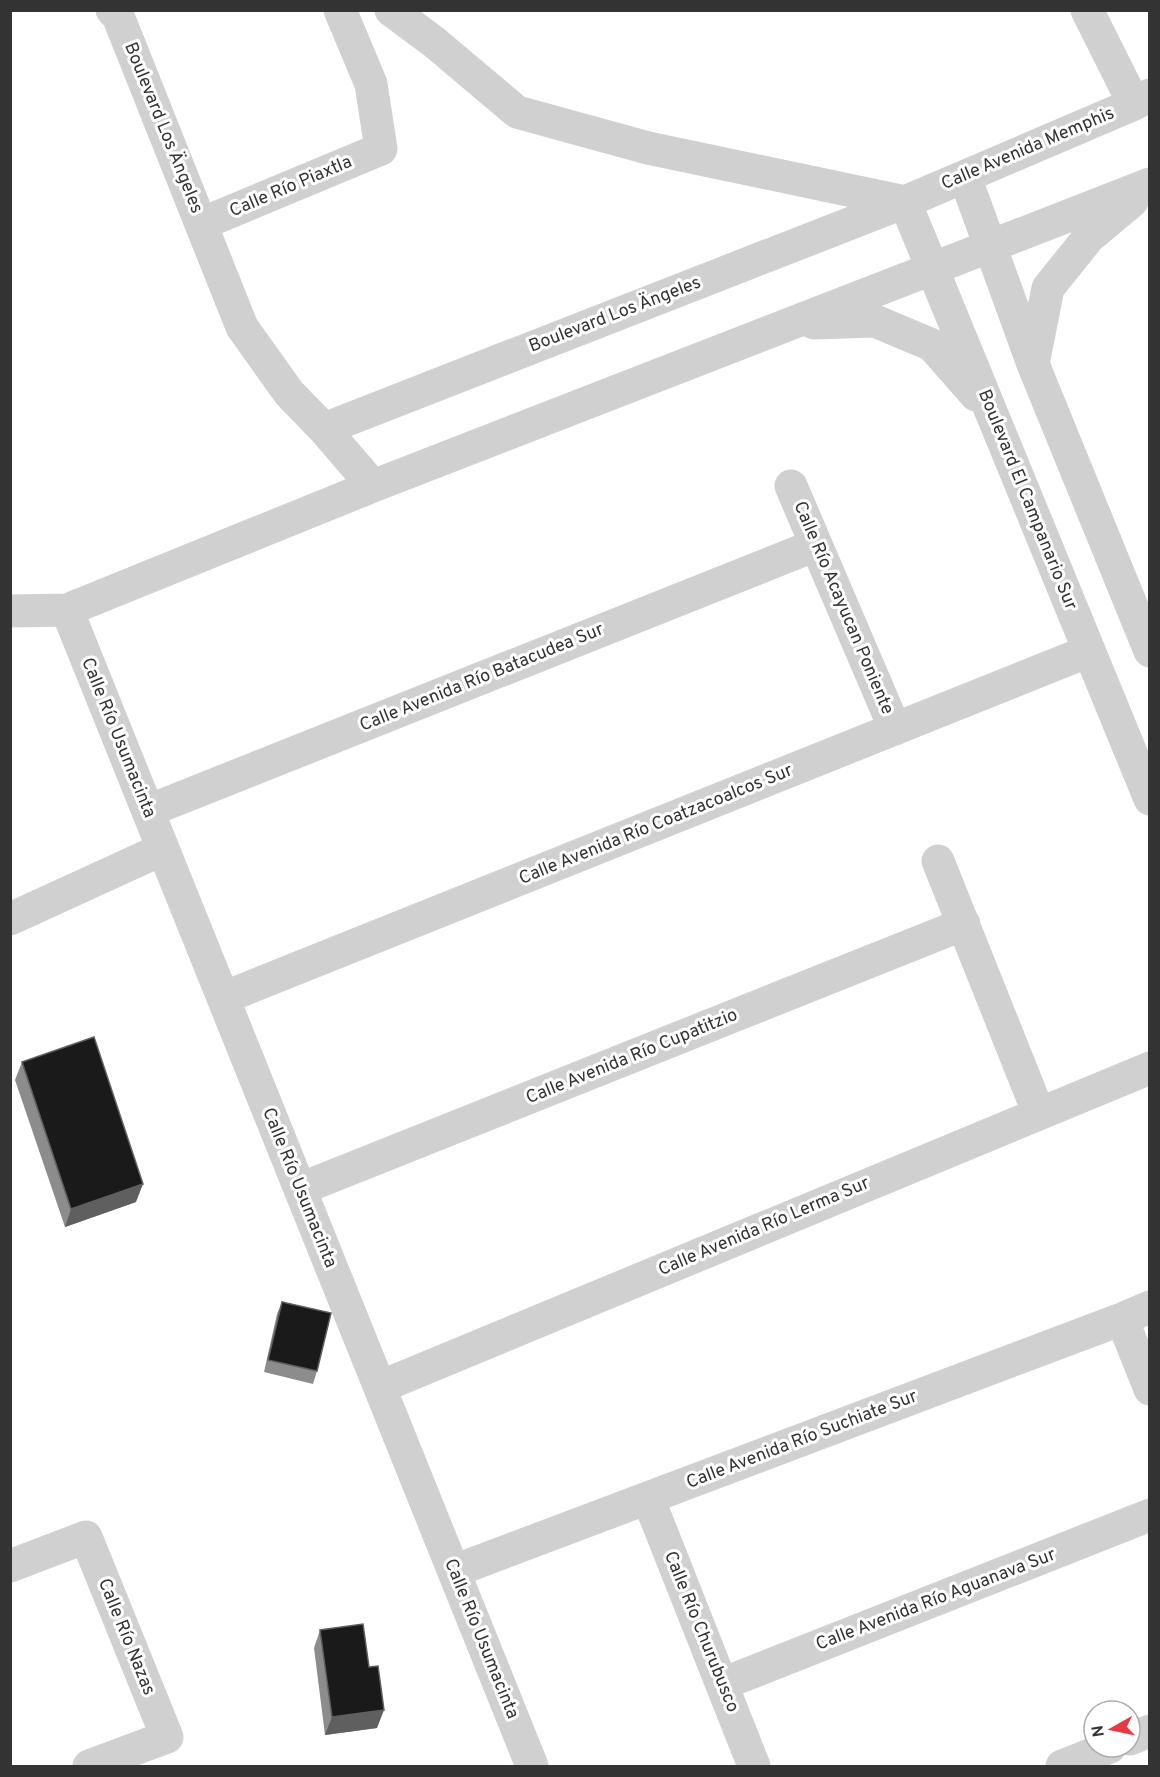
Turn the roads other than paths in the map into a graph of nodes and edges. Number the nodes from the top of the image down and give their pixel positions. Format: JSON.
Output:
{"nodes":[{"id":1,"x":112,"y":10,"type":"edge"},
{"id":2,"x":340,"y":10,"type":"edge"},
{"id":3,"x":390,"y":10,"type":"edge"},
{"id":4,"x":1087,"y":10,"type":"edge"},
{"id":5,"x":1142,"y":100,"type":"edge"},
{"id":6,"x":964,"y":177,"type":"junction"},
{"id":7,"x":1149,"y":186,"type":"edge"},
{"id":8,"x":905,"y":202,"type":"junction"},
{"id":9,"x":201,"y":224,"type":"junction"},
{"id":10,"x":990,"y":246,"type":"junction"},
{"id":11,"x":933,"y":269,"type":"junction"},
{"id":12,"x":792,"y":323,"type":"junction"},
{"id":13,"x":1033,"y":364,"type":"junction"},
{"id":14,"x":991,"y":412,"type":"junction"},
{"id":15,"x":324,"y":429,"type":"junction"},
{"id":16,"x":373,"y":486,"type":"junction"},
{"id":17,"x":791,"y":486,"type":"dead end"},
{"id":18,"x":816,"y":545,"type":"junction"},
{"id":19,"x":67,"y":610,"type":"junction"},
{"id":20,"x":19,"y":615,"type":"edge"},
{"id":21,"x":1089,"y":651,"type":"junction"},
{"id":22,"x":1149,"y":651,"type":"edge"},
{"id":23,"x":895,"y":729,"type":"junction"},
{"id":24,"x":1149,"y":799,"type":"edge"},
{"id":25,"x":148,"y":811,"type":"junction"},
{"id":26,"x":163,"y":849,"type":"junction"},
{"id":27,"x":938,"y":861,"type":"dead end"},
{"id":28,"x":10,"y":919,"type":"edge"},
{"id":29,"x":964,"y":924,"type":"junction"},
{"id":30,"x":223,"y":998,"type":"junction"},
{"id":31,"x":1149,"y":1068,"type":"edge"},
{"id":32,"x":1039,"y":1114,"type":"junction"},
{"id":33,"x":300,"y":1189,"type":"junction"},
{"id":34,"x":1136,"y":1313,"type":"edge"},
{"id":35,"x":380,"y":1387,"type":"junction"},
{"id":36,"x":1149,"y":1389,"type":"edge"},
{"id":37,"x":648,"y":1498,"type":"junction"},
{"id":38,"x":1149,"y":1515,"type":"edge"},
{"id":39,"x":10,"y":1566,"type":"edge"},
{"id":40,"x":454,"y":1571,"type":"junction"},
{"id":41,"x":722,"y":1684,"type":"junction"},
{"id":42,"x":1082,"y":1759,"type":"edge"},
{"id":43,"x":89,"y":1767,"type":"edge"},
{"id":44,"x":532,"y":1767,"type":"edge"},
{"id":45,"x":754,"y":1767,"type":"edge"},
{"id":46,"x":1062,"y":1767,"type":"edge"}],
"edges":[{"from":1,"to":9,"type":"street","name":"Boulevard Los Ängeles"},
{"from":2,"to":9,"type":"street","name":"Calle Río Piaxtla"},
{"from":3,"to":8,"type":"street"},
{"from":4,"to":5,"type":"street"},
{"from":5,"to":6,"type":"street","name":"Calle Avenida Memphis"},
{"from":6,"to":8,"type":"street","name":"Calle Avenida Memphis"},
{"from":6,"to":10,"type":"street"},
{"from":7,"to":10,"type":"street"},
{"from":7,"to":13,"type":"street"},
{"from":8,"to":11,"type":"street","name":"Boulevard El Campanario Sur"},
{"from":8,"to":15,"type":"street","name":"Boulevard Los Ängeles"},
{"from":9,"to":15,"type":"street","name":"Boulevard Los Ängeles"},
{"from":10,"to":11,"type":"street"},
{"from":10,"to":13,"type":"street"},
{"from":11,"to":12,"type":"street"},
{"from":11,"to":14,"type":"street","name":"Boulevard El Campanario Sur"},
{"from":12,"to":14,"type":"street"},
{"from":12,"to":16,"type":"street"},
{"from":13,"to":22,"type":"street"},
{"from":14,"to":21,"type":"street","name":"Boulevard El Campanario Sur"},
{"from":15,"to":16,"type":"street","name":"Boulevard Los Ängeles"},
{"from":16,"to":19,"type":"street"},
{"from":17,"to":18,"type":"street","name":"Calle Río Acayucan Poniente"},
{"from":18,"to":23,"type":"street","name":"Calle Río Acayucan Poniente"},
{"from":18,"to":25,"type":"street","name":"Calle Avenida Río Batacudea Sur"},
{"from":19,"to":20,"type":"street"},
{"from":19,"to":25,"type":"street","name":"Calle Río Usumacinta"},
{"from":21,"to":23,"type":"street","name":"Calle Avenida Río Coatzacoalcos Sur"},
{"from":21,"to":24,"type":"street","name":"Boulevard El Campanario Sur"},
{"from":23,"to":30,"type":"street","name":"Calle Avenida Río Coatzacoalcos Sur"},
{"from":25,"to":26,"type":"street","name":"Calle Río Usumacinta"},
{"from":26,"to":28,"type":"street"},
{"from":26,"to":30,"type":"street","name":"Calle Río Usumacinta"},
{"from":27,"to":29,"type":"street"},
{"from":29,"to":32,"type":"street"},
{"from":29,"to":33,"type":"street","name":"Calle Avenida Río Cupatitzio"},
{"from":30,"to":33,"type":"street","name":"Calle Río Usumacinta"},
{"from":31,"to":32,"type":"street","name":"Calle Avenida Río Lerma Sur"},
{"from":32,"to":35,"type":"street","name":"Calle Avenida Río Lerma Sur"},
{"from":33,"to":35,"type":"street","name":"Calle Río Usumacinta"},
{"from":34,"to":36,"type":"street"},
{"from":34,"to":37,"type":"street","name":"Calle Avenida Río Suchiate Sur"},
{"from":35,"to":40,"type":"street","name":"Calle Río Usumacinta"},
{"from":37,"to":40,"type":"street","name":"Calle Avenida Río Suchiate Sur"},
{"from":37,"to":41,"type":"street","name":"Calle Río Churubusco"},
{"from":38,"to":41,"type":"street","name":"Calle Avenida Río Aguanava Sur"},
{"from":39,"to":43,"type":"street","name":"Calle Río Nazas"},
{"from":40,"to":44,"type":"street","name":"Calle Río Usumacinta"},
{"from":41,"to":45,"type":"street","name":"Calle Río Churubusco"},
{"from":42,"to":46,"type":"street"}]}
